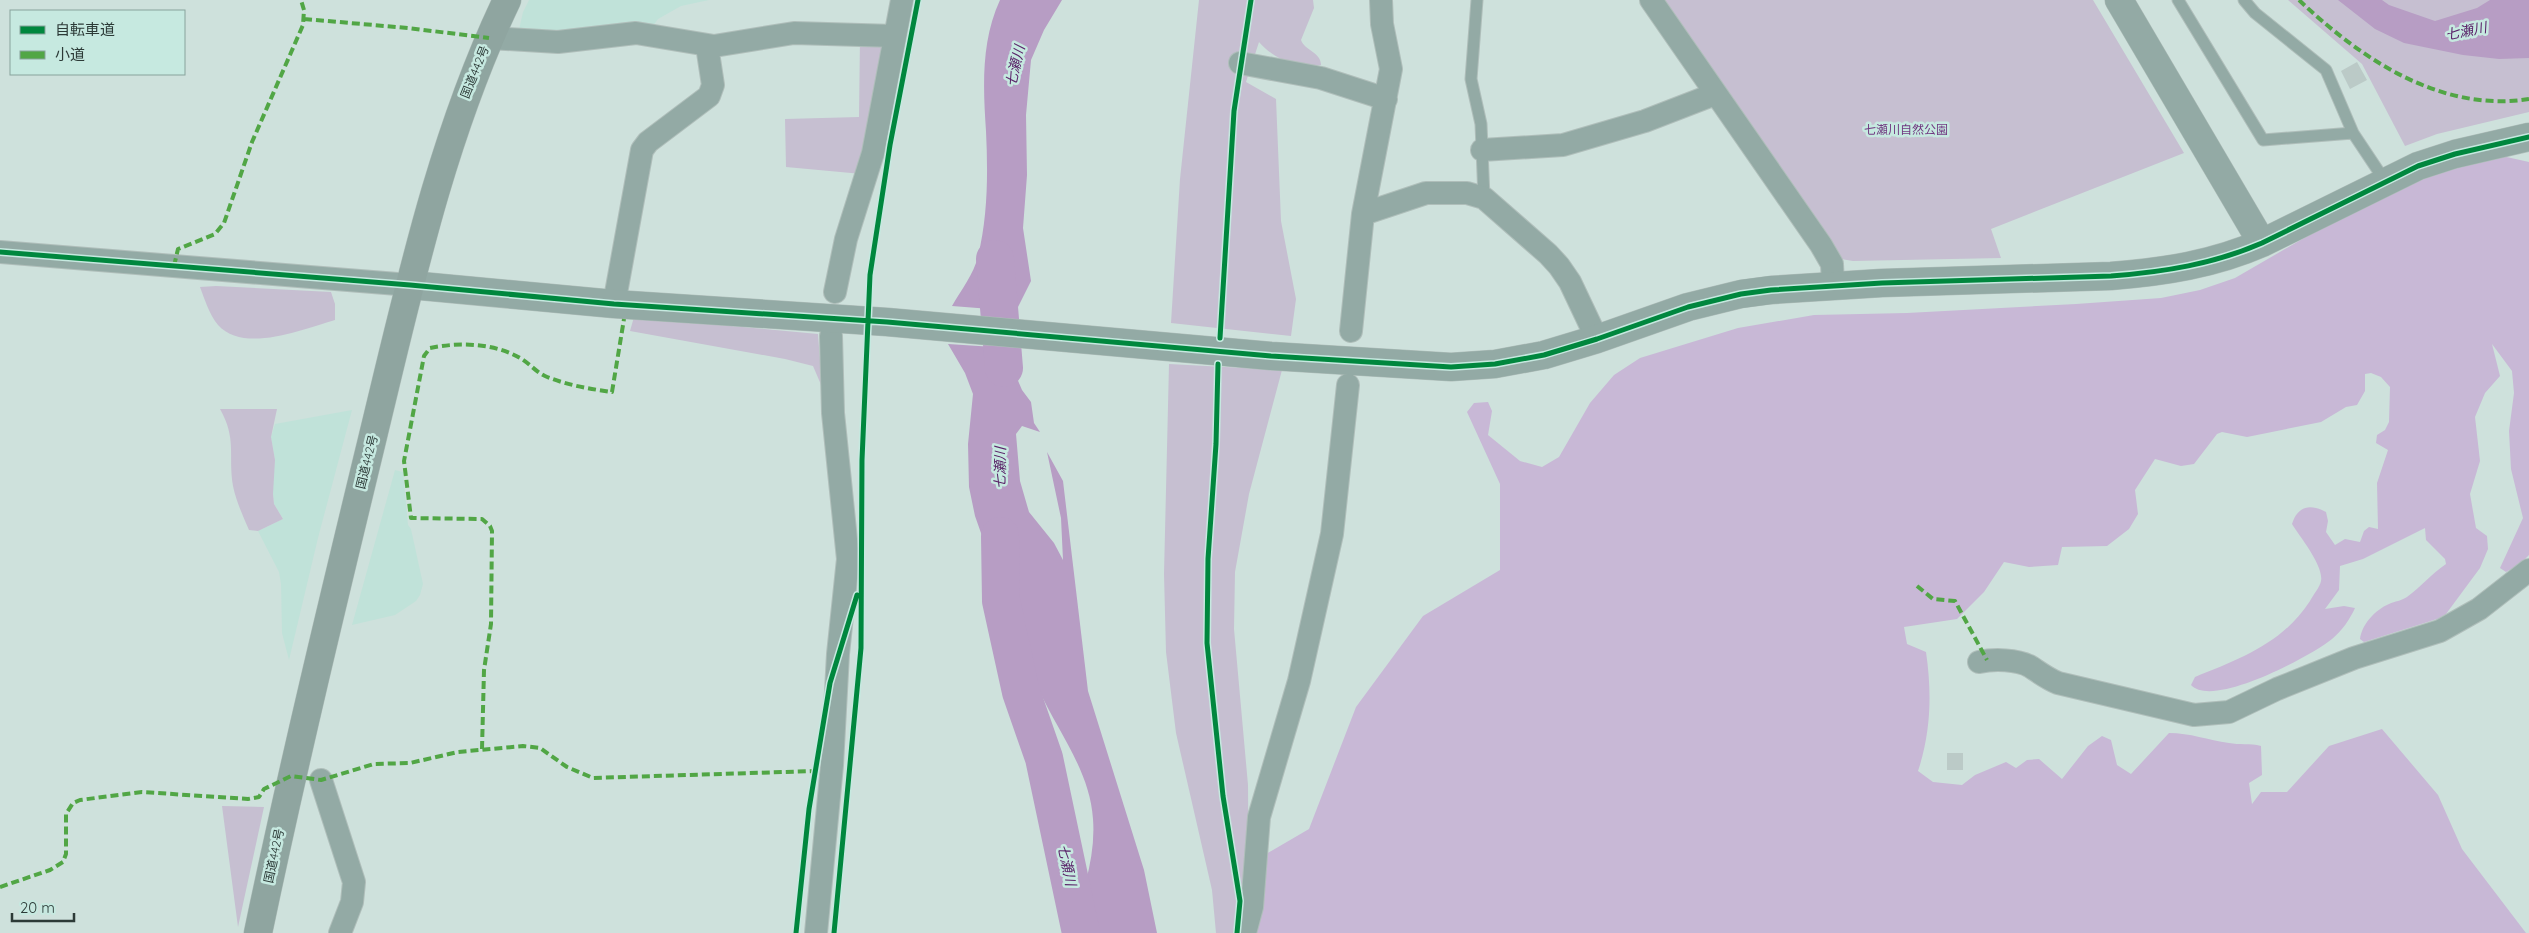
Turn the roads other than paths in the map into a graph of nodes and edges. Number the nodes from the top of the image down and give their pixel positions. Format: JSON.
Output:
{"nodes":[{"id":1,"x":508,"y":0,"type":"edge"},
{"id":2,"x":902,"y":0,"type":"edge"},
{"id":3,"x":1381,"y":0,"type":"edge"},
{"id":4,"x":1477,"y":0,"type":"edge"},
{"id":5,"x":1650,"y":0,"type":"edge"},
{"id":6,"x":2119,"y":0,"type":"edge"},
{"id":7,"x":2178,"y":0,"type":"edge"},
{"id":8,"x":2244,"y":0,"type":"edge"},
{"id":9,"x":894,"y":36,"type":"junction"},
{"id":10,"x":489,"y":38,"type":"junction"},
{"id":11,"x":707,"y":46,"type":"junction"},
{"id":12,"x":1240,"y":63,"type":"dead end"},
{"id":13,"x":1715,"y":94,"type":"junction"},
{"id":14,"x":1386,"y":99,"type":"junction"},
{"id":15,"x":2353,"y":133,"type":"junction"},
{"id":16,"x":2529,"y":137,"type":"edge"},
{"id":17,"x":1482,"y":150,"type":"junction"},
{"id":18,"x":2385,"y":181,"type":"junction"},
{"id":19,"x":1484,"y":198,"type":"junction"},
{"id":20,"x":1363,"y":214,"type":"junction"},
{"id":21,"x":2262,"y":243,"type":"junction"},
{"id":22,"x":0,"y":252,"type":"edge"},
{"id":23,"x":410,"y":285,"type":"junction"},
{"id":24,"x":1833,"y":285,"type":"junction"},
{"id":25,"x":836,"y":292,"type":"dead end"},
{"id":26,"x":614,"y":304,"type":"junction"},
{"id":27,"x":1352,"y":332,"type":"dead end"},
{"id":28,"x":831,"y":336,"type":"dead end"},
{"id":29,"x":1597,"y":340,"type":"junction"},
{"id":30,"x":1348,"y":385,"type":"dead end"},
{"id":31,"x":2529,"y":570,"type":"edge"},
{"id":32,"x":1979,"y":662,"type":"dead end"},
{"id":33,"x":321,"y":780,"type":"dead end"},
{"id":34,"x":258,"y":933,"type":"edge"},
{"id":35,"x":340,"y":933,"type":"edge"},
{"id":36,"x":816,"y":933,"type":"edge"},
{"id":37,"x":1245,"y":933,"type":"edge"}],
"edges":[{"from":1,"to":10,"type":"highway","name":"国道442号"},
{"from":2,"to":9,"type":"street"},
{"from":3,"to":14,"type":"street"},
{"from":4,"to":17,"type":"lane"},
{"from":5,"to":13,"type":"street"},
{"from":6,"to":21,"type":"street"},
{"from":7,"to":15,"type":"lane"},
{"from":8,"to":15,"type":"lane"},
{"from":9,"to":11,"type":"street"},
{"from":9,"to":25,"type":"street"},
{"from":10,"to":11,"type":"street"},
{"from":10,"to":23,"type":"highway","name":"国道442号"},
{"from":11,"to":26,"type":"street"},
{"from":12,"to":14,"type":"street"},
{"from":13,"to":17,"type":"street"},
{"from":13,"to":24,"type":"street"},
{"from":14,"to":20,"type":"street"},
{"from":15,"to":18,"type":"lane"},
{"from":16,"to":18,"type":"street"},
{"from":17,"to":19,"type":"lane"},
{"from":18,"to":21,"type":"street"},
{"from":19,"to":20,"type":"street"},
{"from":19,"to":29,"type":"street"},
{"from":20,"to":27,"type":"street"},
{"from":21,"to":24,"type":"street"},
{"from":22,"to":23,"type":"street"},
{"from":23,"to":26,"type":"street"},
{"from":23,"to":34,"type":"highway","name":"国道442号"},
{"from":24,"to":29,"type":"street"},
{"from":26,"to":29,"type":"street"},
{"from":28,"to":36,"type":"street"},
{"from":30,"to":37,"type":"street"},
{"from":31,"to":32,"type":"street"},
{"from":33,"to":35,"type":"street"}]}
